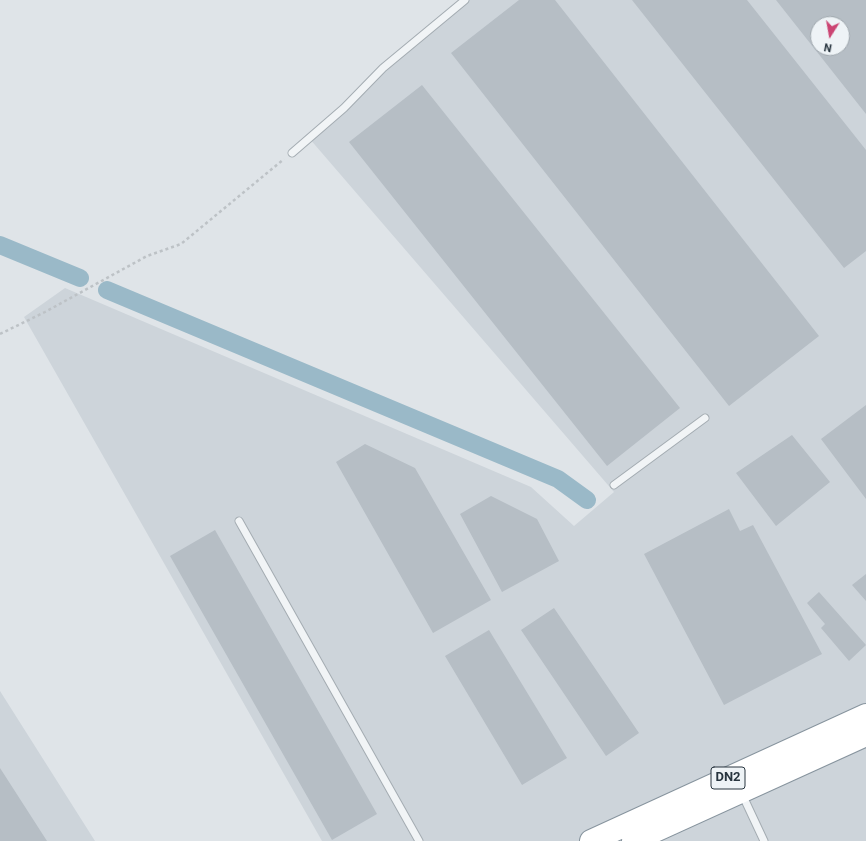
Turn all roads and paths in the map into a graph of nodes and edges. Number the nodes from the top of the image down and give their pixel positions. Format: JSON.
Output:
{"nodes":[{"id":1,"x":465,"y":0,"type":"edge"},
{"id":2,"x":292,"y":153,"type":"joint"},
{"id":3,"x":0,"y":334,"type":"edge"},
{"id":4,"x":706,"y":418,"type":"dead end"},
{"id":5,"x":614,"y":485,"type":"dead end"},
{"id":6,"x":239,"y":521,"type":"dead end"},
{"id":7,"x":866,"y":716,"type":"edge"},
{"id":8,"x":866,"y":735,"type":"edge"},
{"id":9,"x":741,"y":792,"type":"junction"},
{"id":10,"x":419,"y":841,"type":"edge"},
{"id":11,"x":591,"y":841,"type":"edge"},
{"id":12,"x":633,"y":841,"type":"edge"},
{"id":13,"x":764,"y":841,"type":"edge"}],
"edges":[{"from":1,"to":2,"type":"lane"},
{"from":2,"to":3,"type":"path"},
{"from":4,"to":5,"type":"lane"},
{"from":6,"to":10,"type":"lane"},
{"from":7,"to":11,"type":"highway","number":"DN2"},
{"from":8,"to":9,"type":"highway","number":"DN2"},
{"from":9,"to":12,"type":"highway","number":"DN2"},
{"from":9,"to":13,"type":"lane"}]}
